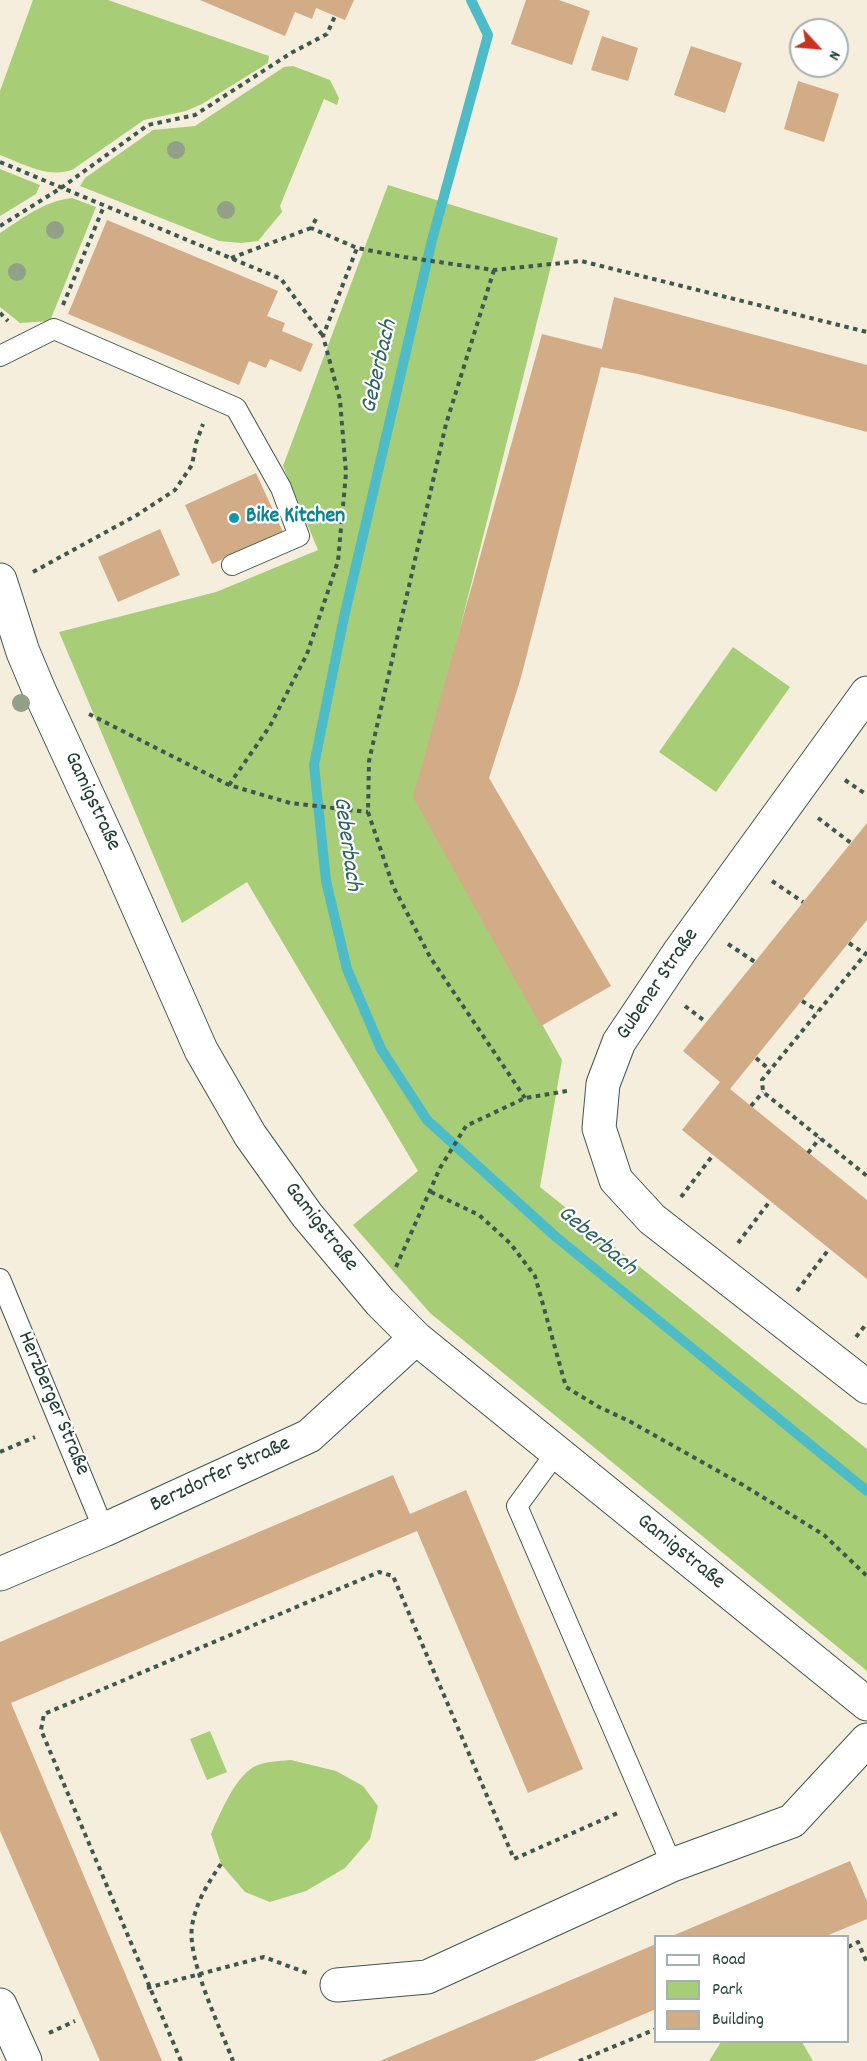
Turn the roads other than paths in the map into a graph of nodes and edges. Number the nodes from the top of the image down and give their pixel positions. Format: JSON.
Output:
{"nodes":[{"id":1,"x":0,"y":356,"type":"edge"},
{"id":2,"x":232,"y":565,"type":"dead end"},
{"id":3,"x":0,"y":580,"type":"edge"},
{"id":4,"x":11,"y":657,"type":"edge"},
{"id":5,"x":867,"y":693,"type":"edge"},
{"id":6,"x":0,"y":1279,"type":"edge"},
{"id":7,"x":416,"y":1338,"type":"junction"},
{"id":8,"x":867,"y":1387,"type":"edge"},
{"id":9,"x":556,"y":1453,"type":"junction"},
{"id":10,"x":104,"y":1530,"type":"junction"},
{"id":11,"x":0,"y":1574,"type":"edge"},
{"id":12,"x":867,"y":1704,"type":"edge"},
{"id":13,"x":867,"y":1740,"type":"edge"},
{"id":14,"x":672,"y":1865,"type":"junction"},
{"id":15,"x":338,"y":1985,"type":"road end"},
{"id":16,"x":0,"y":2005,"type":"edge"},
{"id":17,"x":25,"y":2061,"type":"edge"}],
"edges":[{"from":1,"to":2,"type":"lane"},
{"from":3,"to":4,"type":"street","name":"Gamigstraße"},
{"from":4,"to":7,"type":"street","name":"Gamigstraße"},
{"from":5,"to":8,"type":"street","name":"Gubener Straße"},
{"from":6,"to":10,"type":"lane","name":"Herzberger Straße"},
{"from":7,"to":9,"type":"street","name":"Gamigstraße"},
{"from":7,"to":10,"type":"street","name":"Berzdorfer Straße"},
{"from":9,"to":12,"type":"street","name":"Gamigstraße"},
{"from":9,"to":14,"type":"lane"},
{"from":10,"to":11,"type":"street","name":"Berzdorfer Straße"},
{"from":13,"to":14,"type":"street"},
{"from":14,"to":15,"type":"street"},
{"from":16,"to":17,"type":"street"}]}
